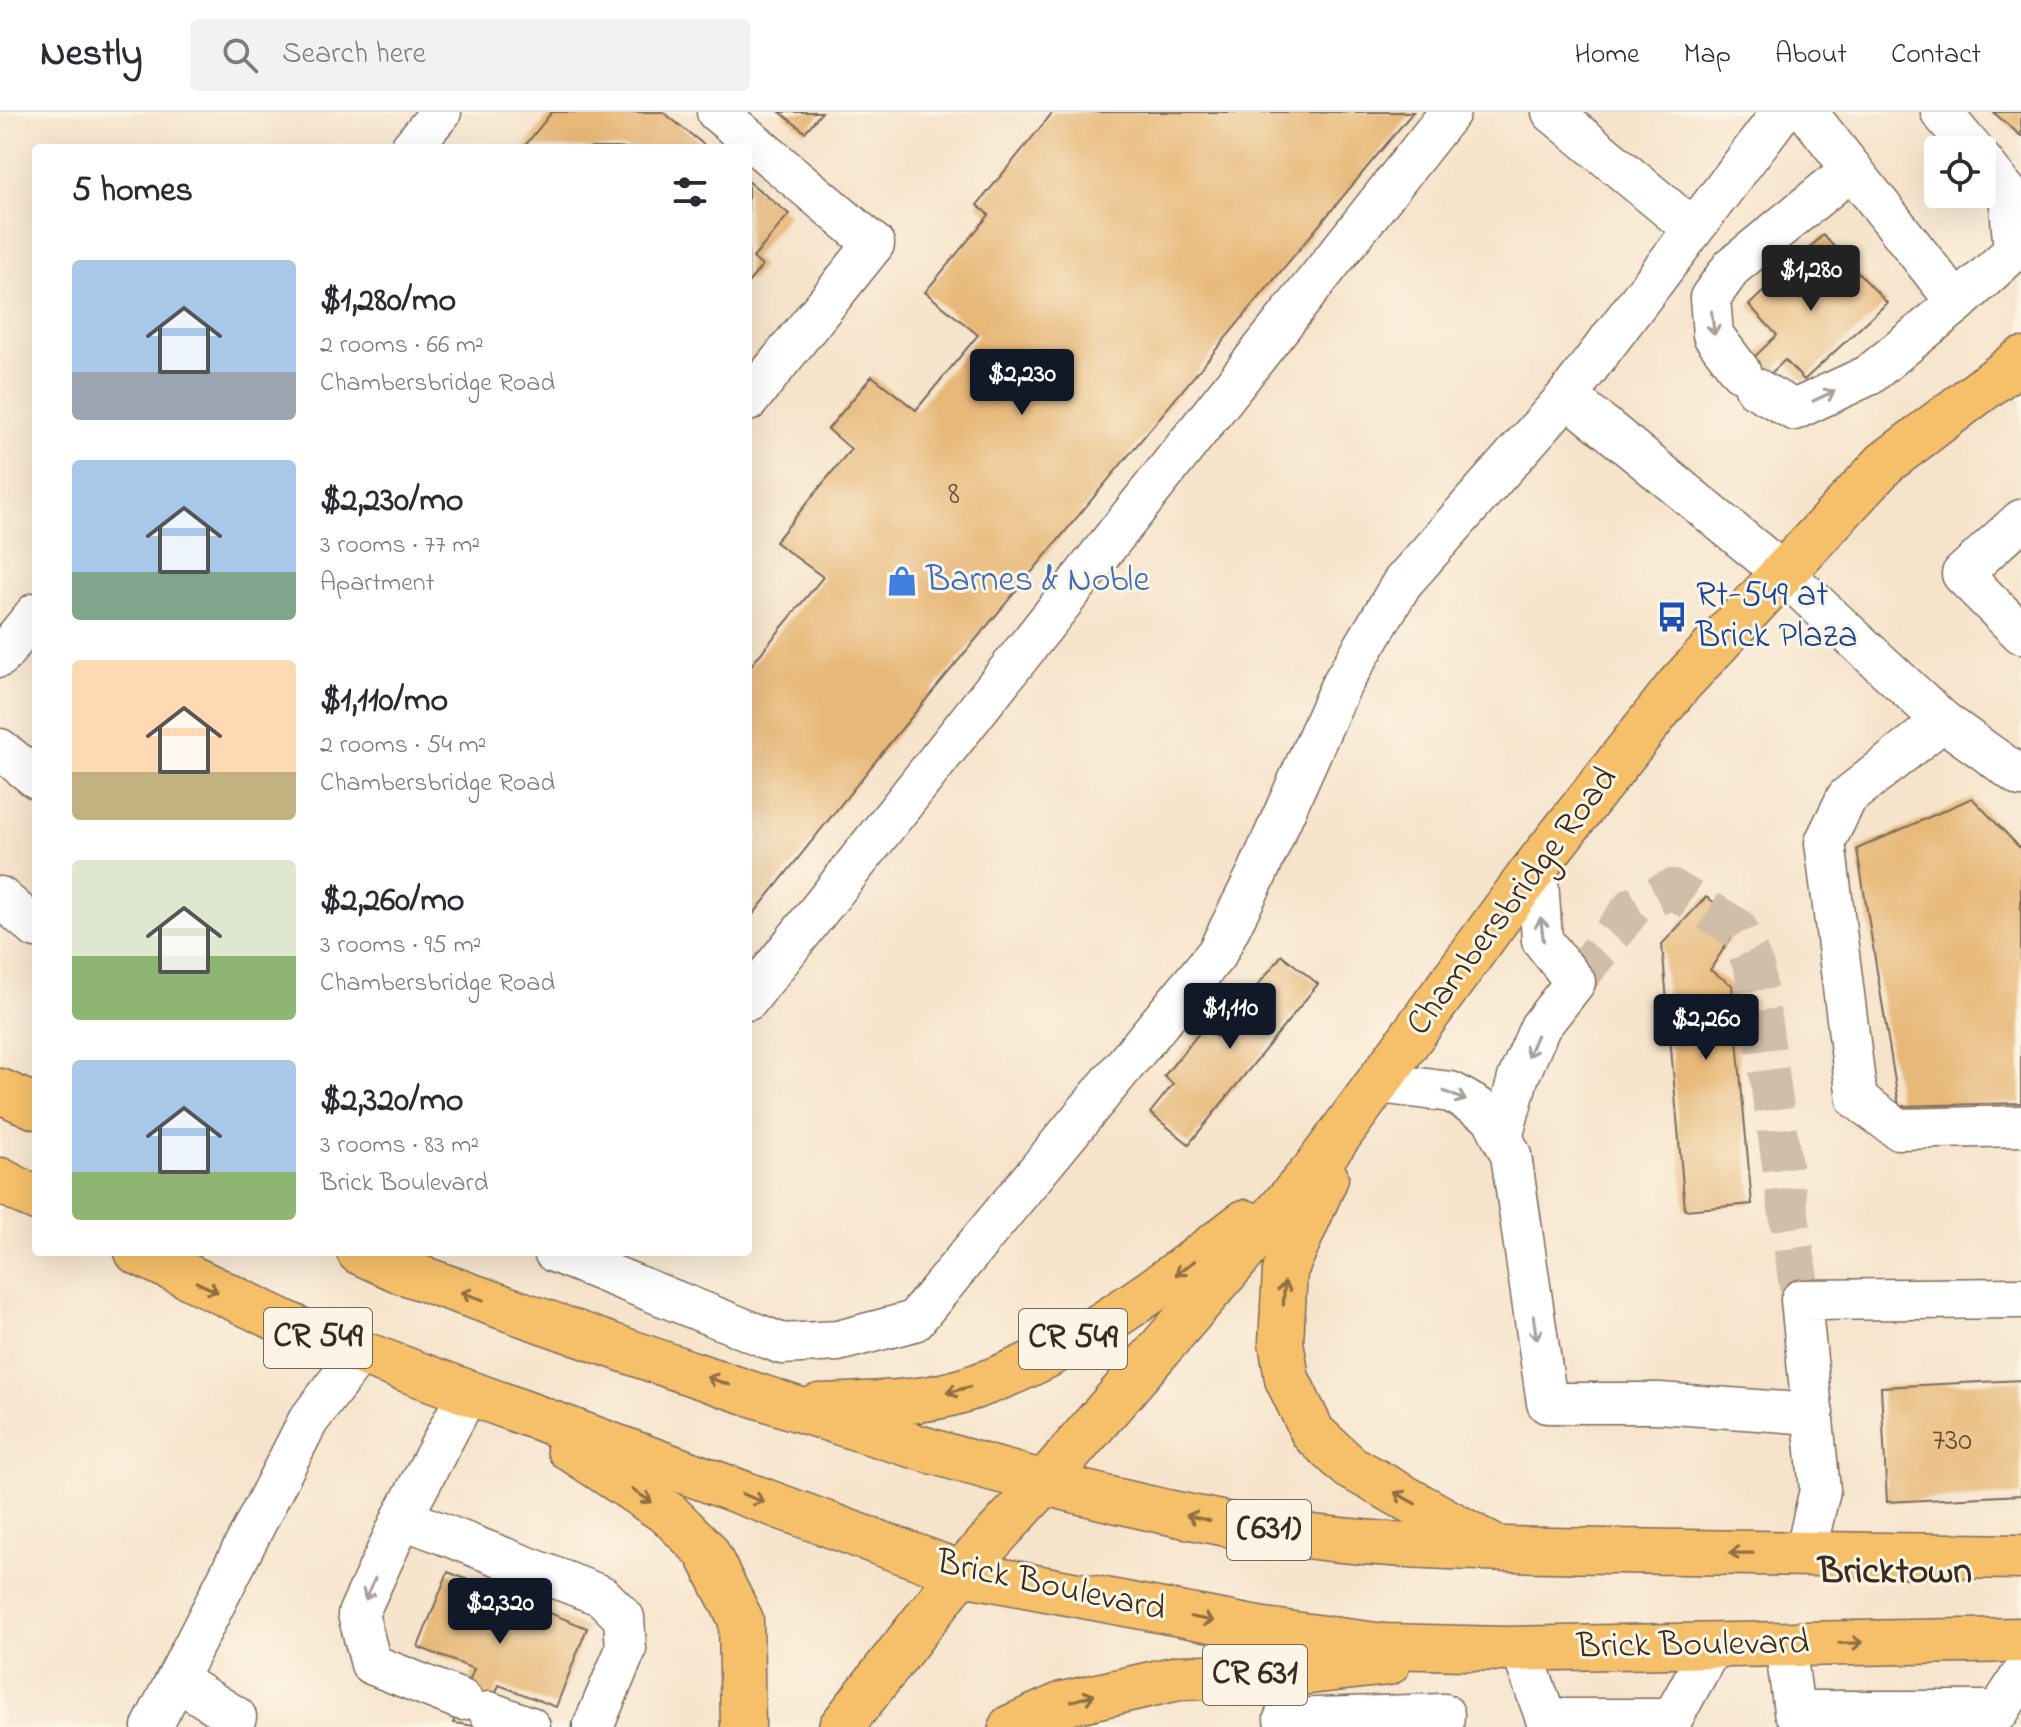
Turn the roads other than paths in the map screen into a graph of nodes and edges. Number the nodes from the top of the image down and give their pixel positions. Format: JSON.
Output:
{"nodes":[{"id":1,"x":441,"y":112,"type":"edge"},
{"id":2,"x":717,"y":112,"type":"edge"},
{"id":3,"x":1450,"y":112,"type":"edge"},
{"id":4,"x":1552,"y":112,"type":"edge"},
{"id":5,"x":1782,"y":112,"type":"edge"},
{"id":6,"x":1807,"y":112,"type":"edge"},
{"id":7,"x":1941,"y":112,"type":"edge"},
{"id":8,"x":1961,"y":136,"type":"edge"},
{"id":9,"x":414,"y":144,"type":"edge"},
{"id":10,"x":1852,"y":169,"type":"junction"},
{"id":11,"x":1996,"y":179,"type":"edge"},
{"id":12,"x":1693,"y":229,"type":"junction"},
{"id":13,"x":1957,"y":303,"type":"junction"},
{"id":14,"x":2021,"y":360,"type":"edge"},
{"id":15,"x":752,"y":396,"type":"edge"},
{"id":16,"x":1567,"y":396,"type":"junction"},
{"id":17,"x":2021,"y":520,"type":"edge"},
{"id":18,"x":1782,"y":572,"type":"junction"},
{"id":19,"x":32,"y":618,"type":"edge"},
{"id":20,"x":2021,"y":633,"type":"edge"},
{"id":21,"x":0,"y":657,"type":"edge"},
{"id":22,"x":1943,"y":721,"type":"junction"},
{"id":23,"x":0,"y":749,"type":"edge"},
{"id":24,"x":32,"y":775,"type":"edge"},
{"id":25,"x":2021,"y":777,"type":"edge"},
{"id":26,"x":1537,"y":865,"type":"junction"},
{"id":27,"x":0,"y":897,"type":"edge"},
{"id":28,"x":32,"y":925,"type":"edge"},
{"id":29,"x":752,"y":995,"type":"edge"},
{"id":30,"x":0,"y":1091,"type":"edge"},
{"id":31,"x":1367,"y":1099,"type":"junction"},
{"id":32,"x":32,"y":1105,"type":"edge"},
{"id":33,"x":2021,"y":1126,"type":"edge"},
{"id":34,"x":1502,"y":1138,"type":"junction"},
{"id":35,"x":1314,"y":1170,"type":"junction"},
{"id":36,"x":0,"y":1180,"type":"edge"},
{"id":37,"x":32,"y":1197,"type":"edge"},
{"id":38,"x":145,"y":1256,"type":"edge"},
{"id":39,"x":368,"y":1256,"type":"edge"},
{"id":40,"x":564,"y":1256,"type":"edge"},
{"id":41,"x":2021,"y":1298,"type":"edge"},
{"id":42,"x":360,"y":1353,"type":"junction"},
{"id":43,"x":488,"y":1400,"type":"junction"},
{"id":44,"x":791,"y":1407,"type":"junction"},
{"id":45,"x":1813,"y":1414,"type":"junction"},
{"id":46,"x":1044,"y":1483,"type":"junction"},
{"id":47,"x":402,"y":1518,"type":"junction"},
{"id":48,"x":1498,"y":1549,"type":"junction"},
{"id":49,"x":1805,"y":1554,"type":"junction"},
{"id":50,"x":2021,"y":1557,"type":"edge"},
{"id":51,"x":961,"y":1573,"type":"junction"},
{"id":52,"x":2021,"y":1640,"type":"edge"},
{"id":53,"x":1785,"y":1644,"type":"junction"},
{"id":54,"x":1712,"y":1646,"type":"junction"},
{"id":55,"x":1525,"y":1649,"type":"junction"},
{"id":56,"x":1292,"y":1674,"type":"junction"},
{"id":57,"x":2021,"y":1676,"type":"edge"},
{"id":58,"x":176,"y":1680,"type":"junction"},
{"id":59,"x":1794,"y":1719,"type":"edge"},
{"id":60,"x":1283,"y":1723,"type":"edge"},
{"id":61,"x":1546,"y":1723,"type":"edge"},
{"id":62,"x":1672,"y":1723,"type":"edge"},
{"id":63,"x":240,"y":1724,"type":"edge"},
{"id":64,"x":152,"y":1727,"type":"edge"},
{"id":65,"x":530,"y":1727,"type":"edge"},
{"id":66,"x":593,"y":1727,"type":"edge"},
{"id":67,"x":743,"y":1727,"type":"edge"},
{"id":68,"x":841,"y":1727,"type":"edge"},
{"id":69,"x":1011,"y":1727,"type":"edge"},
{"id":70,"x":1443,"y":1727,"type":"edge"}],
"edges":[{"from":1,"to":9,"type":"lane"},
{"from":2,"to":15,"type":"lane"},
{"from":3,"to":29,"type":"lane"},
{"from":4,"to":12,"type":"lane"},
{"from":5,"to":12,"type":"lane"},
{"from":6,"to":10,"type":"lane"},
{"from":7,"to":8,"type":"lane"},
{"from":10,"to":13,"type":"lane"},
{"from":10,"to":13,"type":"lane","one_way":true},
{"from":11,"to":13,"type":"lane"},
{"from":12,"to":16,"type":"lane"},
{"from":14,"to":18,"type":"main road","name":"Chambersbridge Road","number":"CR 549"},
{"from":16,"to":18,"type":"lane"},
{"from":16,"to":40,"type":"lane"},
{"from":17,"to":20,"type":"lane"},
{"from":18,"to":22,"type":"lane"},
{"from":18,"to":26,"type":"main road","name":"Chambersbridge Road","number":"CR 549"},
{"from":19,"to":21,"type":"lane"},
{"from":22,"to":25,"type":"lane"},
{"from":22,"to":33,"type":"lane"},
{"from":23,"to":24,"type":"lane"},
{"from":26,"to":31,"type":"main road","name":"Chambersbridge Road","number":"CR 549"},
{"from":26,"to":34,"type":"lane"},
{"from":27,"to":28,"type":"lane"},
{"from":30,"to":32,"type":"main road"},
{"from":31,"to":34,"type":"lane","one_way":true},
{"from":31,"to":35,"type":"main road","name":"Chambersbridge Road","number":"CR 549"},
{"from":48,"to":31,"type":"main road","one_way":true},
{"from":34,"to":45,"type":"lane","one_way":true},
{"from":35,"to":44,"type":"main road","number":"CR 549","one_way":true},
{"from":35,"to":46,"type":"main road","name":"Chambersbridge Road","number":"CR 549"},
{"from":36,"to":37,"type":"main road"},
{"from":38,"to":42,"type":"main road","name":"Brick Boulevard","number":"CR 549","one_way":true},
{"from":44,"to":39,"type":"main road","number":"CR 549","one_way":true},
{"from":41,"to":45,"type":"lane"},
{"from":42,"to":43,"type":"main road","name":"Brick Boulevard","number":"CR 549"},
{"from":42,"to":58,"type":"lane"},
{"from":43,"to":47,"type":"lane"},
{"from":43,"to":51,"type":"main road","name":"Brick Boulevard","number":"CR 549","one_way":true},
{"from":43,"to":67,"type":"main road","one_way":true},
{"from":44,"to":46,"type":"main road"},
{"from":45,"to":49,"type":"lane"},
{"from":48,"to":46,"type":"main road","number":"(631)","one_way":true},
{"from":46,"to":51,"type":"main road","number":"CR 549"},
{"from":47,"to":65,"type":"lane","one_way":true},
{"from":47,"to":66,"type":"lane"},
{"from":49,"to":48,"type":"main road","number":"(631)","one_way":true},
{"from":49,"to":50,"type":"main road","number":"(631)"},
{"from":51,"to":55,"type":"main road","name":"Brick Boulevard","one_way":true},
{"from":51,"to":68,"type":"main road"},
{"from":53,"to":52,"type":"main road","name":"Brick Boulevard","number":"CR 631","one_way":true},
{"from":53,"to":54,"type":"main road","name":"Brick Boulevard","number":"CR 631"},
{"from":53,"to":59,"type":"lane"},
{"from":54,"to":55,"type":"main road","name":"Brick Boulevard","number":"CR 631"},
{"from":54,"to":62,"type":"lane"},
{"from":55,"to":56,"type":"main road","number":"CR 631"},
{"from":55,"to":61,"type":"lane"},
{"from":56,"to":60,"type":"lane"},
{"from":69,"to":56,"type":"main road","number":"CR 631","one_way":true},
{"from":57,"to":59,"type":"lane"},
{"from":58,"to":63,"type":"lane"},
{"from":58,"to":64,"type":"lane"},
{"from":60,"to":70,"type":"lane"},
{"from":61,"to":62,"type":"lane"}]}
